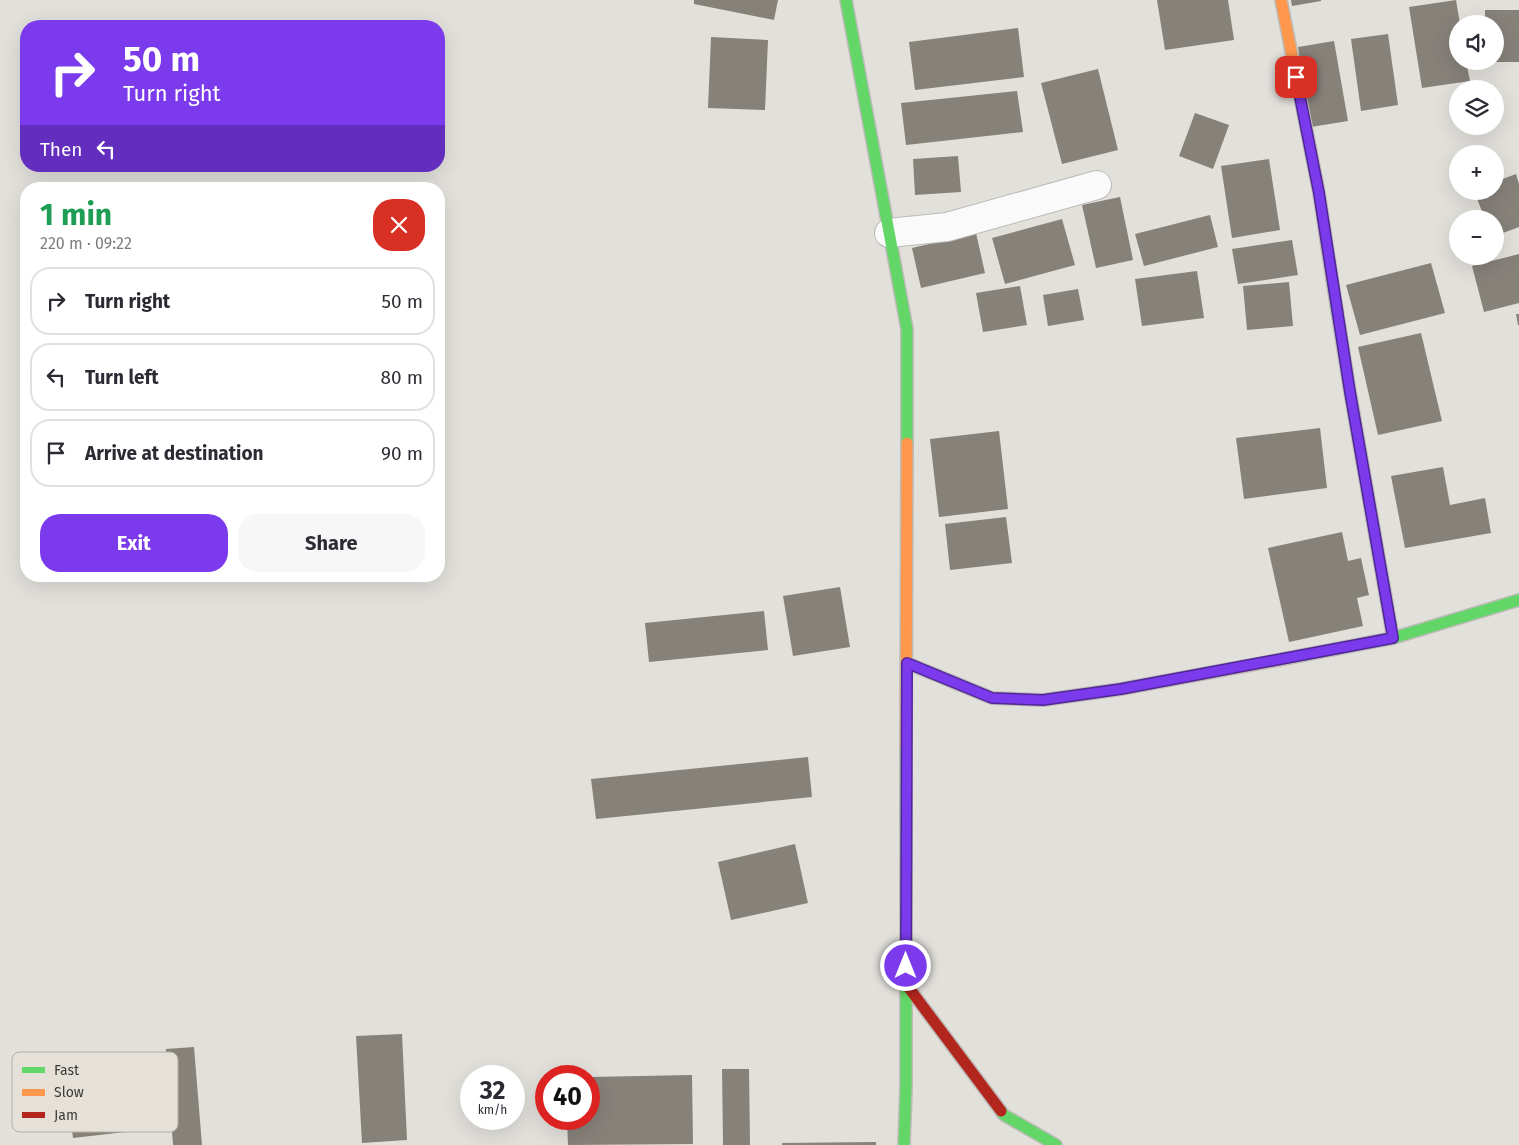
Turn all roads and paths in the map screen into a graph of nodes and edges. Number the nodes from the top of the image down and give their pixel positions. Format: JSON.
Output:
{"nodes":[{"id":1,"x":846,"y":0,"type":"edge"},
{"id":2,"x":1281,"y":0,"type":"edge"},
{"id":3,"x":1097,"y":185,"type":"dead end"},
{"id":4,"x":889,"y":233,"type":"junction"},
{"id":5,"x":1519,"y":600,"type":"edge"},
{"id":6,"x":1393,"y":638,"type":"junction"},
{"id":7,"x":907,"y":663,"type":"junction"},
{"id":8,"x":906,"y":984,"type":"junction"},
{"id":9,"x":904,"y":1145,"type":"edge"},
{"id":10,"x":1056,"y":1145,"type":"edge"}],
"edges":[{"from":1,"to":4,"type":"main road"},
{"from":2,"to":6,"type":"main road"},
{"from":3,"to":4,"type":"street"},
{"from":4,"to":7,"type":"main road"},
{"from":5,"to":6,"type":"main road"},
{"from":6,"to":7,"type":"main road"},
{"from":7,"to":8,"type":"main road"},
{"from":8,"to":9,"type":"main road"},
{"from":8,"to":10,"type":"main road"}]}
